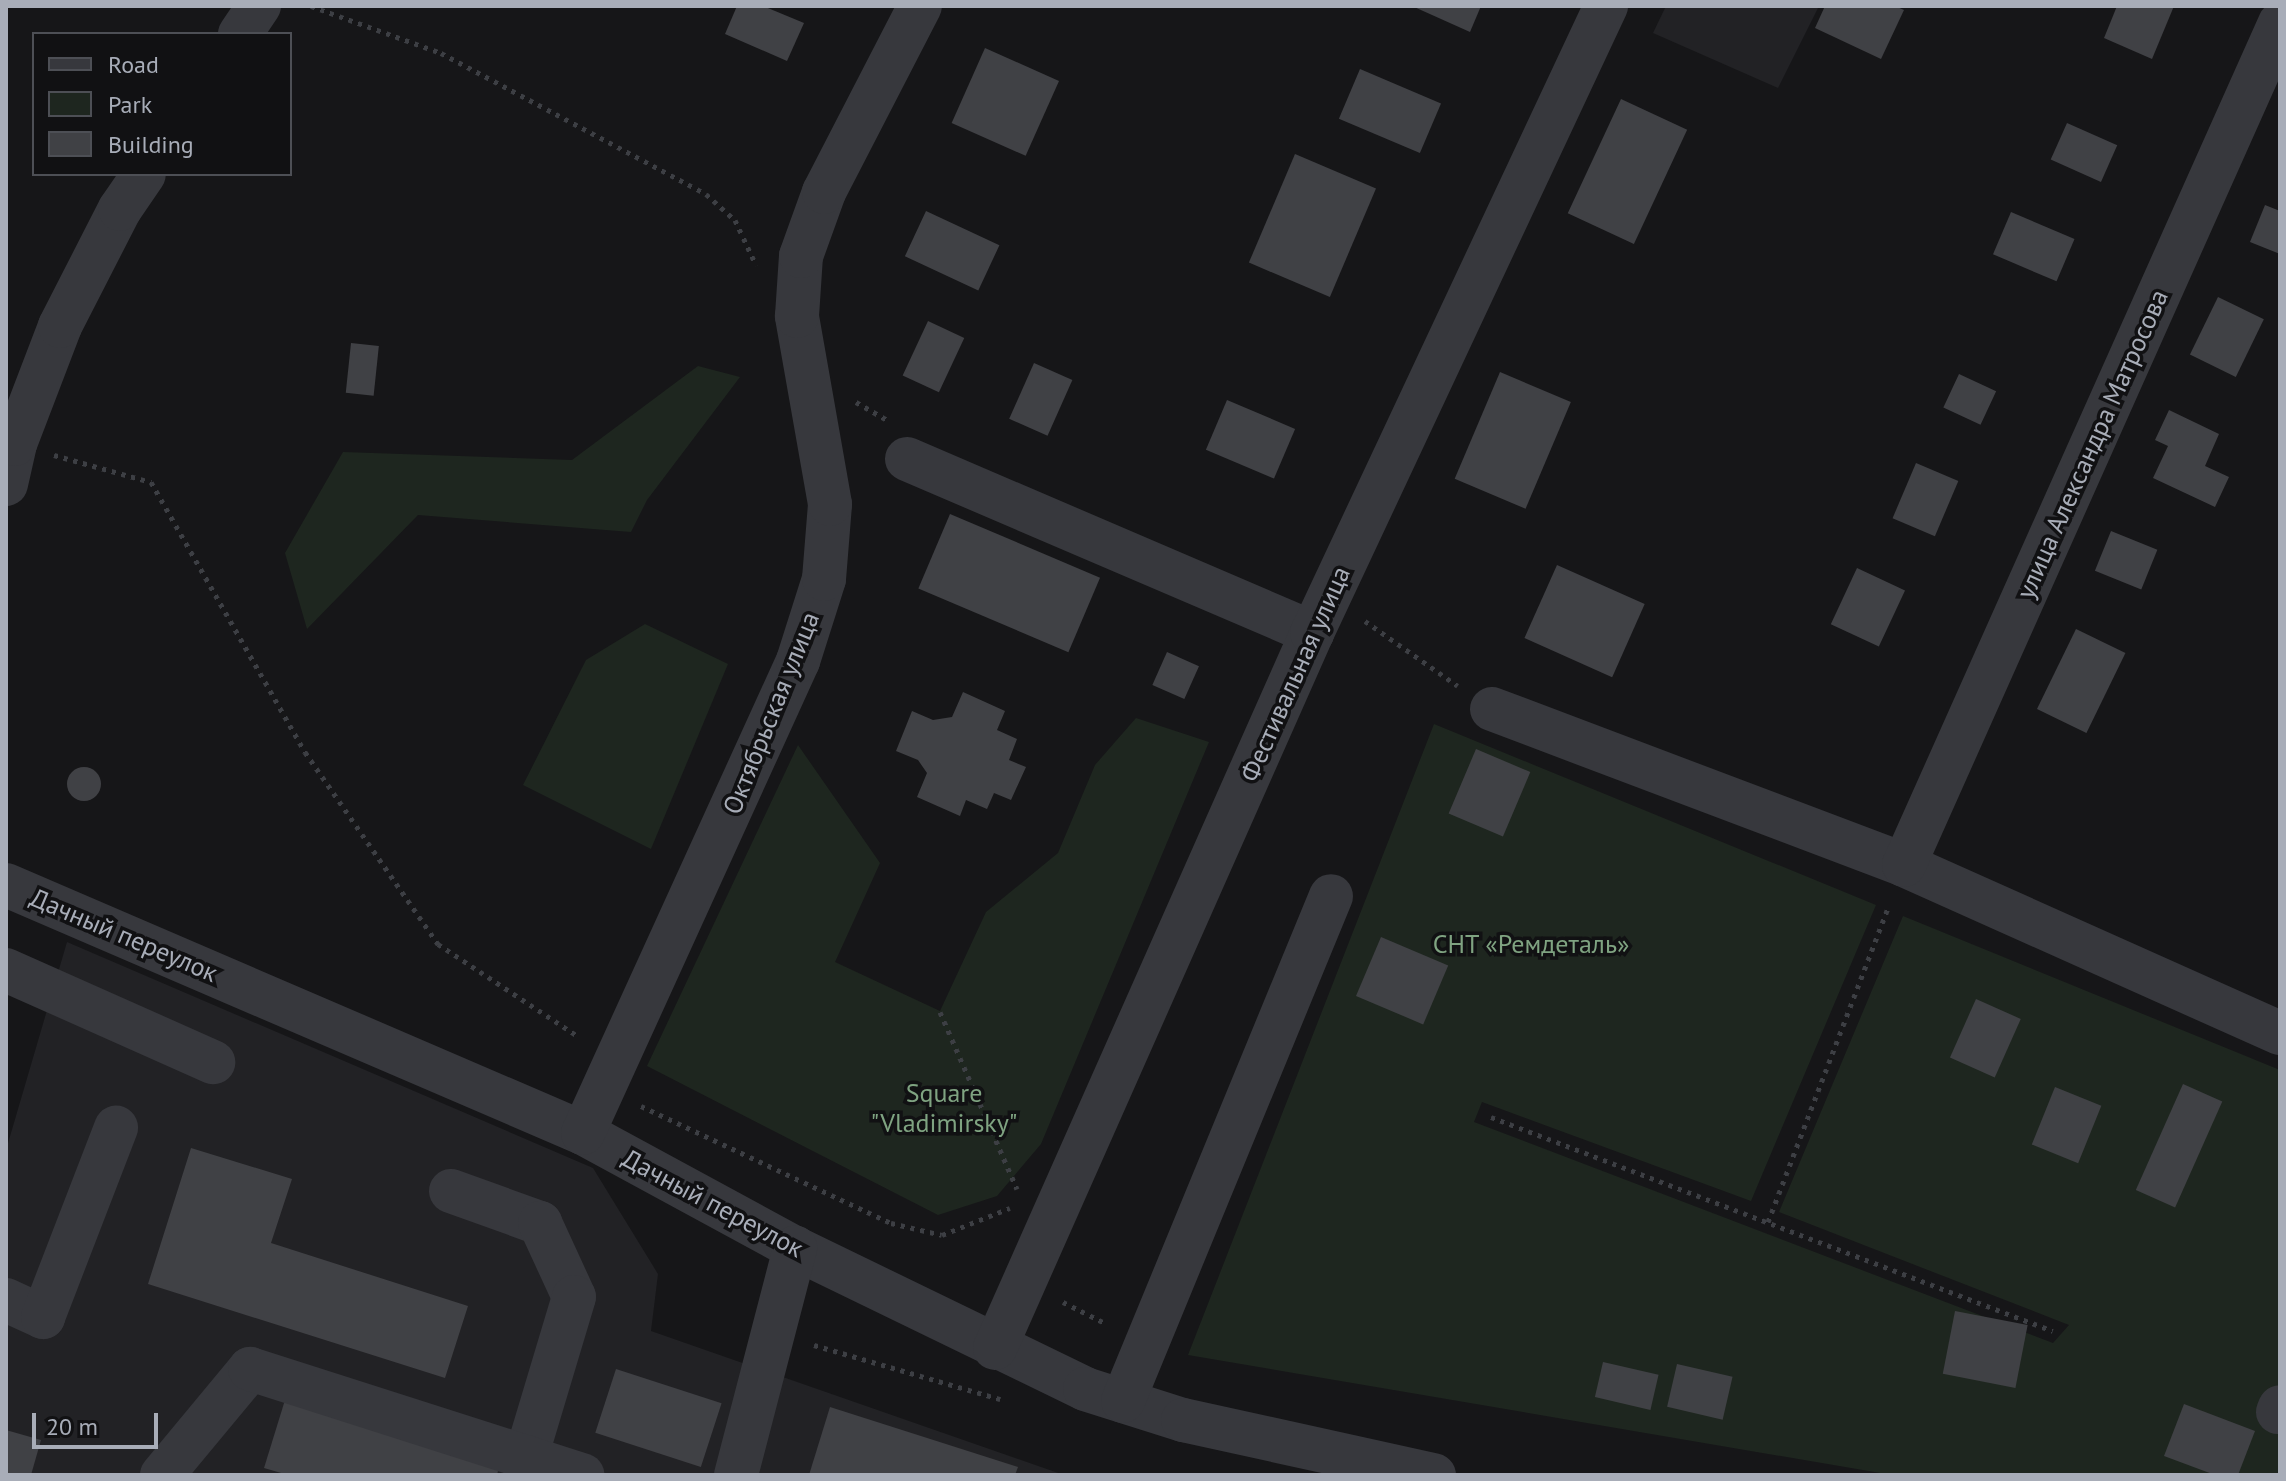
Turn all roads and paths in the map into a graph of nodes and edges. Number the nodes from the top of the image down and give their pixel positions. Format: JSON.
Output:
{"nodes":[{"id":1,"x":259,"y":6,"type":"edge"},
{"id":2,"x":311,"y":6,"type":"edge"},
{"id":3,"x":920,"y":6,"type":"edge"},
{"id":4,"x":1606,"y":6,"type":"edge"},
{"id":5,"x":2280,"y":23,"type":"edge"},
{"id":6,"x":241,"y":32,"type":"edge"},
{"id":7,"x":143,"y":176,"type":"edge"},
{"id":8,"x":762,"y":276,"type":"dead end"},
{"id":9,"x":803,"y":361,"type":"junction"},
{"id":10,"x":902,"y":442,"type":"joint"},
{"id":11,"x":10,"y":464,"type":"edge"},
{"id":12,"x":1321,"y":615,"type":"junction"},
{"id":13,"x":1476,"y":698,"type":"joint"},
{"id":14,"x":1904,"y":865,"type":"junction"},
{"id":15,"x":6,"y":885,"type":"edge"},
{"id":16,"x":1331,"y":896,"type":"dead end"},
{"id":17,"x":6,"y":970,"type":"edge"},
{"id":18,"x":940,"y":1012,"type":"dead end"},
{"id":19,"x":2280,"y":1033,"type":"edge"},
{"id":20,"x":213,"y":1062,"type":"dead end"},
{"id":21,"x":610,"y":1076,"type":"junction"},
{"id":22,"x":1491,"y":1117,"type":"dead end"},
{"id":23,"x":116,"y":1128,"type":"dead end"},
{"id":24,"x":583,"y":1133,"type":"junction"},
{"id":25,"x":451,"y":1191,"type":"dead end"},
{"id":26,"x":1768,"y":1222,"type":"junction"},
{"id":27,"x":795,"y":1248,"type":"junction"},
{"id":28,"x":6,"y":1300,"type":"edge"},
{"id":29,"x":2053,"y":1331,"type":"dead end"},
{"id":30,"x":995,"y":1348,"type":"junction"},
{"id":31,"x":1123,"y":1401,"type":"junction"},
{"id":32,"x":526,"y":1457,"type":"junction"},
{"id":33,"x":162,"y":1475,"type":"edge"},
{"id":34,"x":583,"y":1475,"type":"edge"},
{"id":35,"x":736,"y":1475,"type":"edge"},
{"id":36,"x":1434,"y":1475,"type":"edge"}],
"edges":[{"from":1,"to":6,"type":"street"},
{"from":2,"to":8,"type":"path"},
{"from":3,"to":9,"type":"street","name":"Октябрьская улица"},
{"from":4,"to":12,"type":"street","name":"Фестивальная улица"},
{"from":5,"to":14,"type":"street","name":"улица Александра Матросова"},
{"from":7,"to":11,"type":"street"},
{"from":9,"to":10,"type":"path"},
{"from":9,"to":21,"type":"street","name":"Октябрьская улица"},
{"from":10,"to":12,"type":"street"},
{"from":11,"to":21,"type":"path"},
{"from":12,"to":13,"type":"path"},
{"from":12,"to":30,"type":"street","name":"Фестивальная улица"},
{"from":13,"to":14,"type":"street"},
{"from":14,"to":19,"type":"street"},
{"from":14,"to":26,"type":"path"},
{"from":15,"to":24,"type":"street","name":"Дачный переулок"},
{"from":16,"to":31,"type":"street"},
{"from":17,"to":20,"type":"street"},
{"from":18,"to":21,"type":"path"},
{"from":21,"to":24,"type":"street","name":"Октябрьская улица"},
{"from":22,"to":26,"type":"path"},
{"from":23,"to":28,"type":"street"},
{"from":24,"to":27,"type":"street","name":"Дачный переулок"},
{"from":25,"to":32,"type":"street"},
{"from":26,"to":29,"type":"path"},
{"from":27,"to":30,"type":"street","name":"Дачный переулок"},
{"from":27,"to":35,"type":"street"},
{"from":30,"to":31,"type":"street","name":"Дачный переулок"},
{"from":31,"to":36,"type":"street","name":"Дачный переулок"},
{"from":32,"to":33,"type":"street"},
{"from":32,"to":34,"type":"street"}]}
